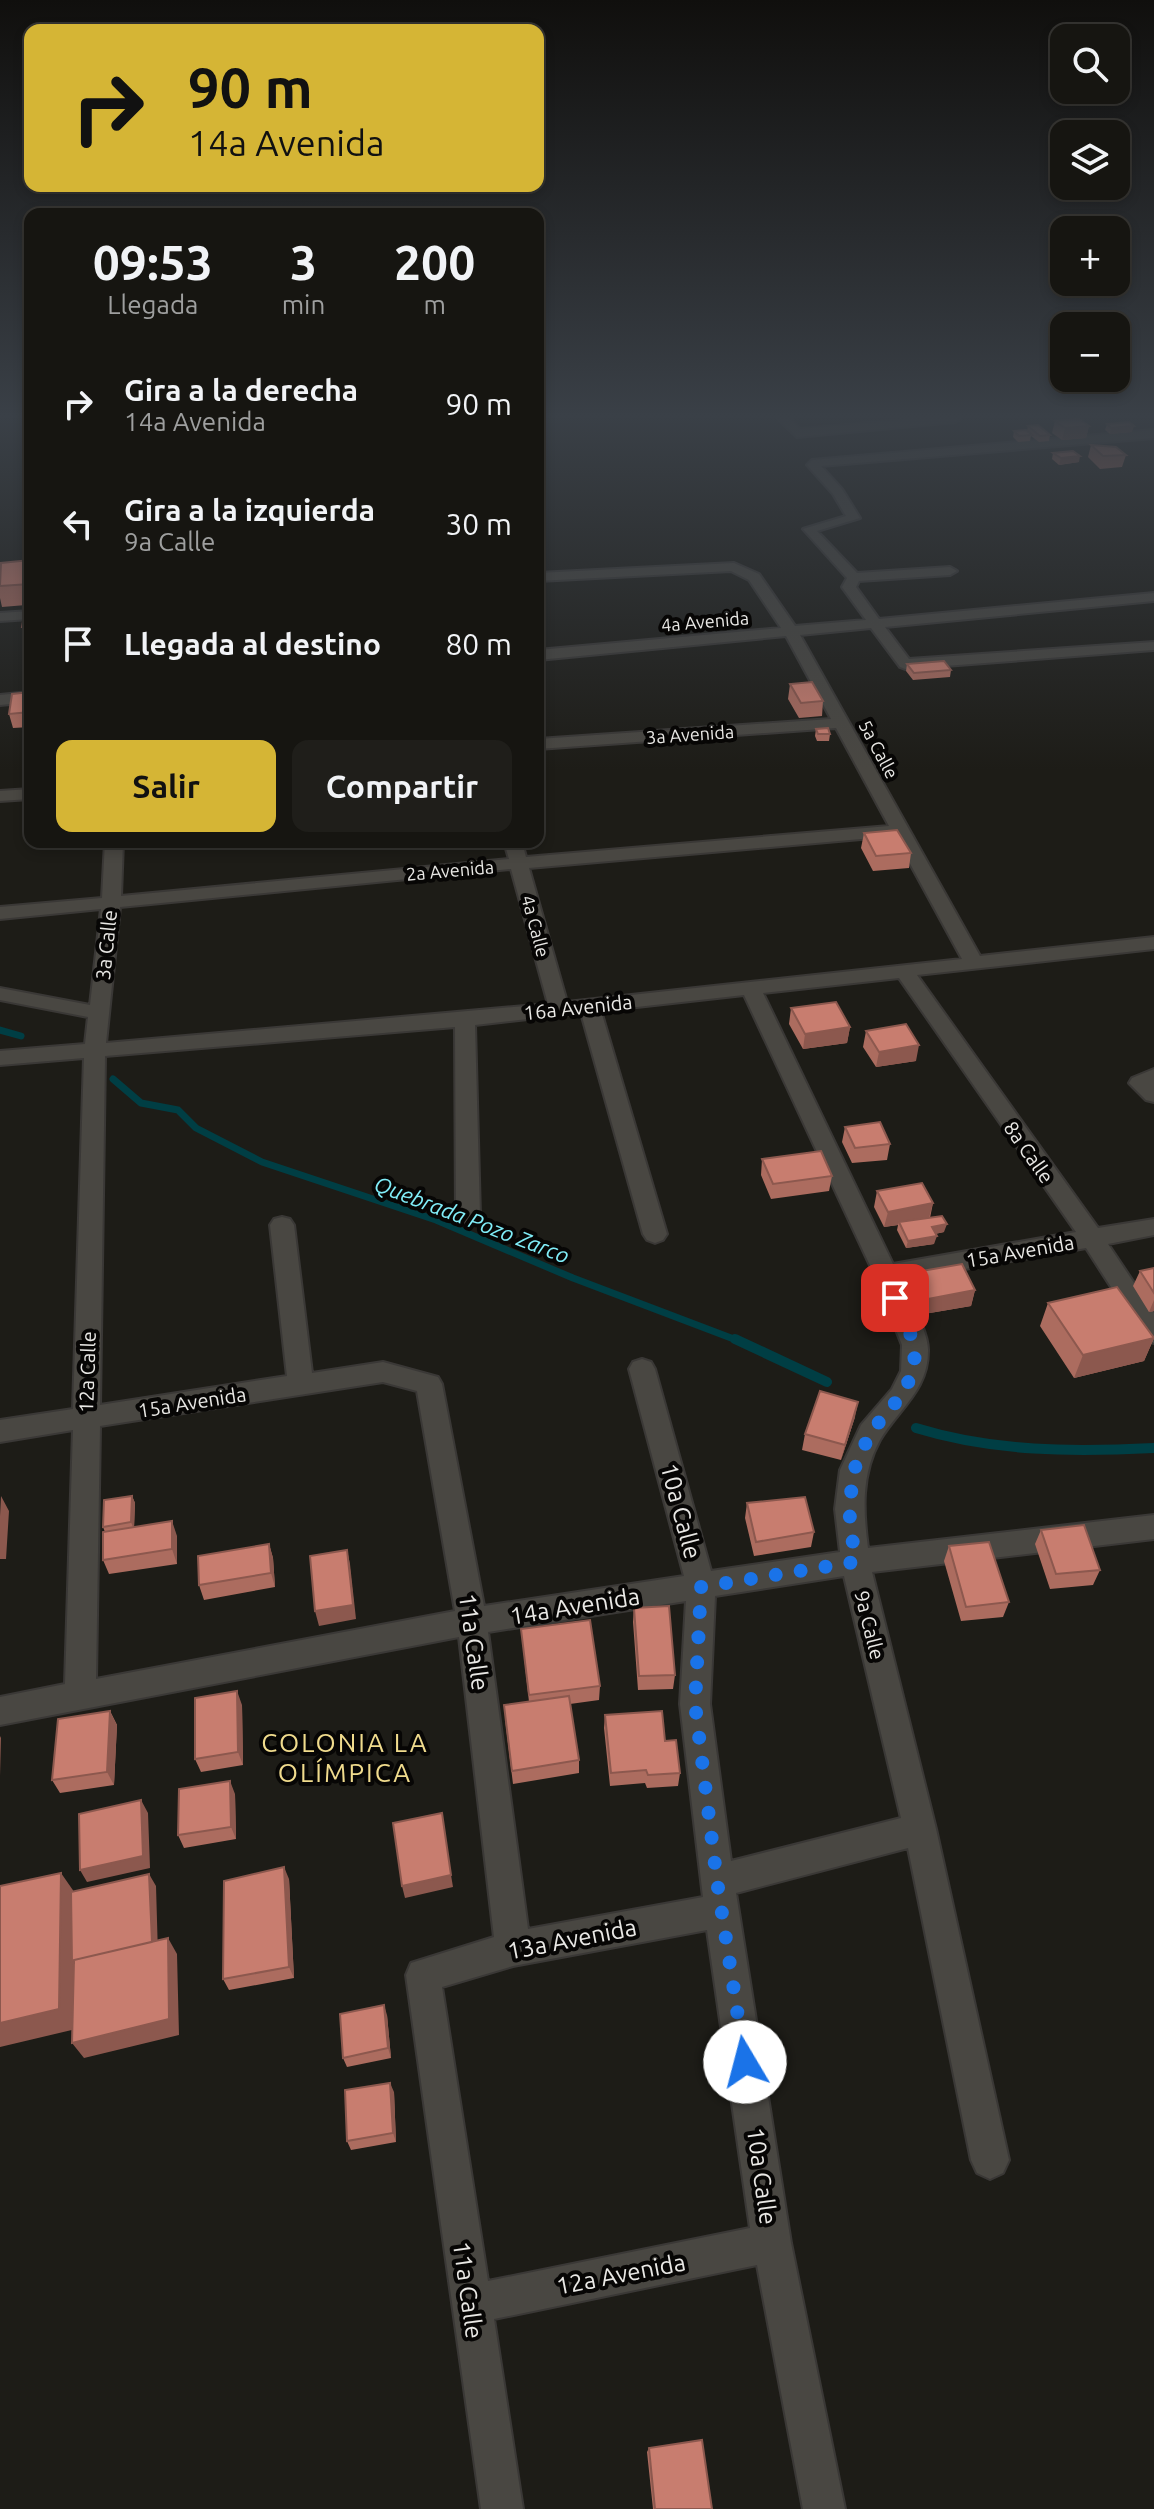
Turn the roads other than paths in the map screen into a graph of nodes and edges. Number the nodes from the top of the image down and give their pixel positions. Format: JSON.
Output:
{"nodes":[{"id":1,"x":814,"y":536,"type":"edge"},
{"id":2,"x":950,"y":571,"type":"dead end"},
{"id":3,"x":544,"y":577,"type":"edge"},
{"id":4,"x":854,"y":577,"type":"junction"},
{"id":5,"x":1154,"y":597,"type":"edge"},
{"id":6,"x":24,"y":615,"type":"edge"},
{"id":7,"x":0,"y":617,"type":"edge"},
{"id":8,"x":876,"y":624,"type":"junction"},
{"id":9,"x":792,"y":633,"type":"junction"},
{"id":10,"x":1154,"y":646,"type":"edge"},
{"id":11,"x":544,"y":654,"type":"edge"},
{"id":12,"x":24,"y":698,"type":"edge"},
{"id":13,"x":0,"y":700,"type":"edge"},
{"id":14,"x":842,"y":723,"type":"junction"},
{"id":15,"x":544,"y":744,"type":"edge"},
{"id":16,"x":24,"y":794,"type":"edge"},
{"id":17,"x":0,"y":796,"type":"edge"},
{"id":18,"x":900,"y":830,"type":"junction"},
{"id":19,"x":114,"y":848,"type":"edge"},
{"id":20,"x":515,"y":848,"type":"edge"},
{"id":21,"x":519,"y":863,"type":"junction"},
{"id":22,"x":111,"y":902,"type":"junction"},
{"id":23,"x":0,"y":913,"type":"edge"},
{"id":24,"x":1154,"y":943,"type":"edge"},
{"id":25,"x":974,"y":963,"type":"junction"},
{"id":26,"x":904,"y":971,"type":"junction"},
{"id":27,"x":751,"y":988,"type":"junction"},
{"id":28,"x":0,"y":994,"type":"edge"},
{"id":29,"x":589,"y":1006,"type":"junction"},
{"id":30,"x":559,"y":1009,"type":"junction"},
{"id":31,"x":98,"y":1013,"type":"junction"},
{"id":32,"x":465,"y":1020,"type":"junction"},
{"id":33,"x":95,"y":1049,"type":"junction"},
{"id":34,"x":0,"y":1058,"type":"edge"},
{"id":35,"x":1154,"y":1076,"type":"edge"},
{"id":36,"x":1154,"y":1095,"type":"edge"},
{"id":37,"x":468,"y":1216,"type":"dead end"},
{"id":38,"x":282,"y":1225,"type":"dead end"},
{"id":39,"x":1154,"y":1227,"type":"edge"},
{"id":40,"x":655,"y":1234,"type":"dead end"},
{"id":41,"x":1093,"y":1239,"type":"junction"},
{"id":42,"x":886,"y":1274,"type":"junction"},
{"id":43,"x":1154,"y":1333,"type":"edge"},
{"id":44,"x":642,"y":1369,"type":"dead end"},
{"id":45,"x":383,"y":1372,"type":"joint"},
{"id":46,"x":301,"y":1385,"type":"junction"},
{"id":47,"x":85,"y":1419,"type":"junction"},
{"id":48,"x":0,"y":1431,"type":"edge"},
{"id":49,"x":1154,"y":1527,"type":"edge"},
{"id":50,"x":855,"y":1562,"type":"junction"},
{"id":51,"x":701,"y":1587,"type":"junction"},
{"id":52,"x":472,"y":1621,"type":"junction"},
{"id":53,"x":80,"y":1696,"type":"junction"},
{"id":54,"x":0,"y":1711,"type":"edge"},
{"id":55,"x":920,"y":1829,"type":"junction"},
{"id":56,"x":720,"y":1896,"type":"junction"},
{"id":57,"x":513,"y":1949,"type":"junction"},
{"id":58,"x":423,"y":1975,"type":"joint"},
{"id":59,"x":990,"y":2160,"type":"dead end"},
{"id":60,"x":772,"y":2243,"type":"junction"},
{"id":61,"x":470,"y":2304,"type":"junction"},
{"id":62,"x":502,"y":2509,"type":"edge"},
{"id":63,"x":824,"y":2509,"type":"edge"}],
"edges":[{"from":1,"to":4,"type":"street"},
{"from":2,"to":4,"type":"street"},
{"from":3,"to":9,"type":"street","name":"5a Calle"},
{"from":4,"to":8,"type":"street"},
{"from":5,"to":8,"type":"street","name":"4a Avenida"},
{"from":6,"to":7,"type":"street"},
{"from":8,"to":9,"type":"street","name":"4a Avenida"},
{"from":8,"to":10,"type":"street"},
{"from":9,"to":11,"type":"street","name":"4a Avenida"},
{"from":9,"to":14,"type":"street","name":"5a Calle"},
{"from":12,"to":13,"type":"street"},
{"from":14,"to":15,"type":"street","name":"3a Avenida"},
{"from":14,"to":18,"type":"street","name":"5a Calle"},
{"from":16,"to":17,"type":"street"},
{"from":18,"to":21,"type":"street","name":"2a Avenida"},
{"from":18,"to":25,"type":"street","name":"5a Calle"},
{"from":19,"to":22,"type":"street","name":"3a Calle"},
{"from":20,"to":21,"type":"street","name":"4a Calle"},
{"from":21,"to":22,"type":"street","name":"2a Avenida"},
{"from":21,"to":30,"type":"street","name":"4a Calle"},
{"from":22,"to":23,"type":"street","name":"2a Avenida"},
{"from":22,"to":31,"type":"street","name":"3a Calle"},
{"from":24,"to":25,"type":"street","name":"16a Avenida"},
{"from":25,"to":26,"type":"street","name":"16a Avenida"},
{"from":26,"to":27,"type":"street","name":"16a Avenida"},
{"from":26,"to":41,"type":"street","name":"8a Calle"},
{"from":27,"to":29,"type":"street","name":"16a Avenida"},
{"from":27,"to":42,"type":"street","name":"9a Calle"},
{"from":28,"to":31,"type":"street"},
{"from":29,"to":30,"type":"street","name":"16a Avenida"},
{"from":29,"to":40,"type":"street"},
{"from":30,"to":32,"type":"street","name":"16a Avenida"},
{"from":31,"to":33,"type":"street","name":"3a Calle"},
{"from":32,"to":33,"type":"street","name":"16a Avenida"},
{"from":32,"to":37,"type":"street"},
{"from":33,"to":34,"type":"street","name":"16a Avenida"},
{"from":33,"to":47,"type":"street","name":"12a Calle"},
{"from":35,"to":36,"type":"street"},
{"from":38,"to":46,"type":"street"},
{"from":39,"to":41,"type":"street","name":"15a Avenida"},
{"from":41,"to":42,"type":"street","name":"15a Avenida"},
{"from":41,"to":43,"type":"street","name":"8a Calle"},
{"from":42,"to":50,"type":"street","name":"9a Calle"},
{"from":44,"to":51,"type":"street","name":"10a Calle"},
{"from":45,"to":46,"type":"street","name":"15a Avenida"},
{"from":45,"to":52,"type":"street","name":"11a Calle"},
{"from":46,"to":47,"type":"street","name":"15a Avenida"},
{"from":47,"to":48,"type":"street","name":"15a Avenida"},
{"from":47,"to":53,"type":"street","name":"12a Calle"},
{"from":49,"to":50,"type":"street","name":"14a Avenida"},
{"from":50,"to":51,"type":"street","name":"14a Avenida"},
{"from":50,"to":55,"type":"street","name":"9a Calle"},
{"from":51,"to":52,"type":"street","name":"14a Avenida"},
{"from":51,"to":56,"type":"street","name":"10a Calle"},
{"from":52,"to":53,"type":"street","name":"14a Avenida"},
{"from":52,"to":57,"type":"street","name":"11a Calle"},
{"from":53,"to":54,"type":"street","name":"14a Avenida"},
{"from":55,"to":56,"type":"street","name":"13a Avenida"},
{"from":55,"to":59,"type":"street","name":"9a Calle"},
{"from":56,"to":57,"type":"street","name":"13a Avenida"},
{"from":56,"to":60,"type":"street","name":"10a Calle"},
{"from":57,"to":58,"type":"street","name":"13a Avenida"},
{"from":58,"to":61,"type":"street","name":"11a Calle"},
{"from":60,"to":61,"type":"street","name":"12a Avenida"},
{"from":60,"to":63,"type":"street","name":"10a Calle"},
{"from":61,"to":62,"type":"street","name":"11a Calle"}]}
